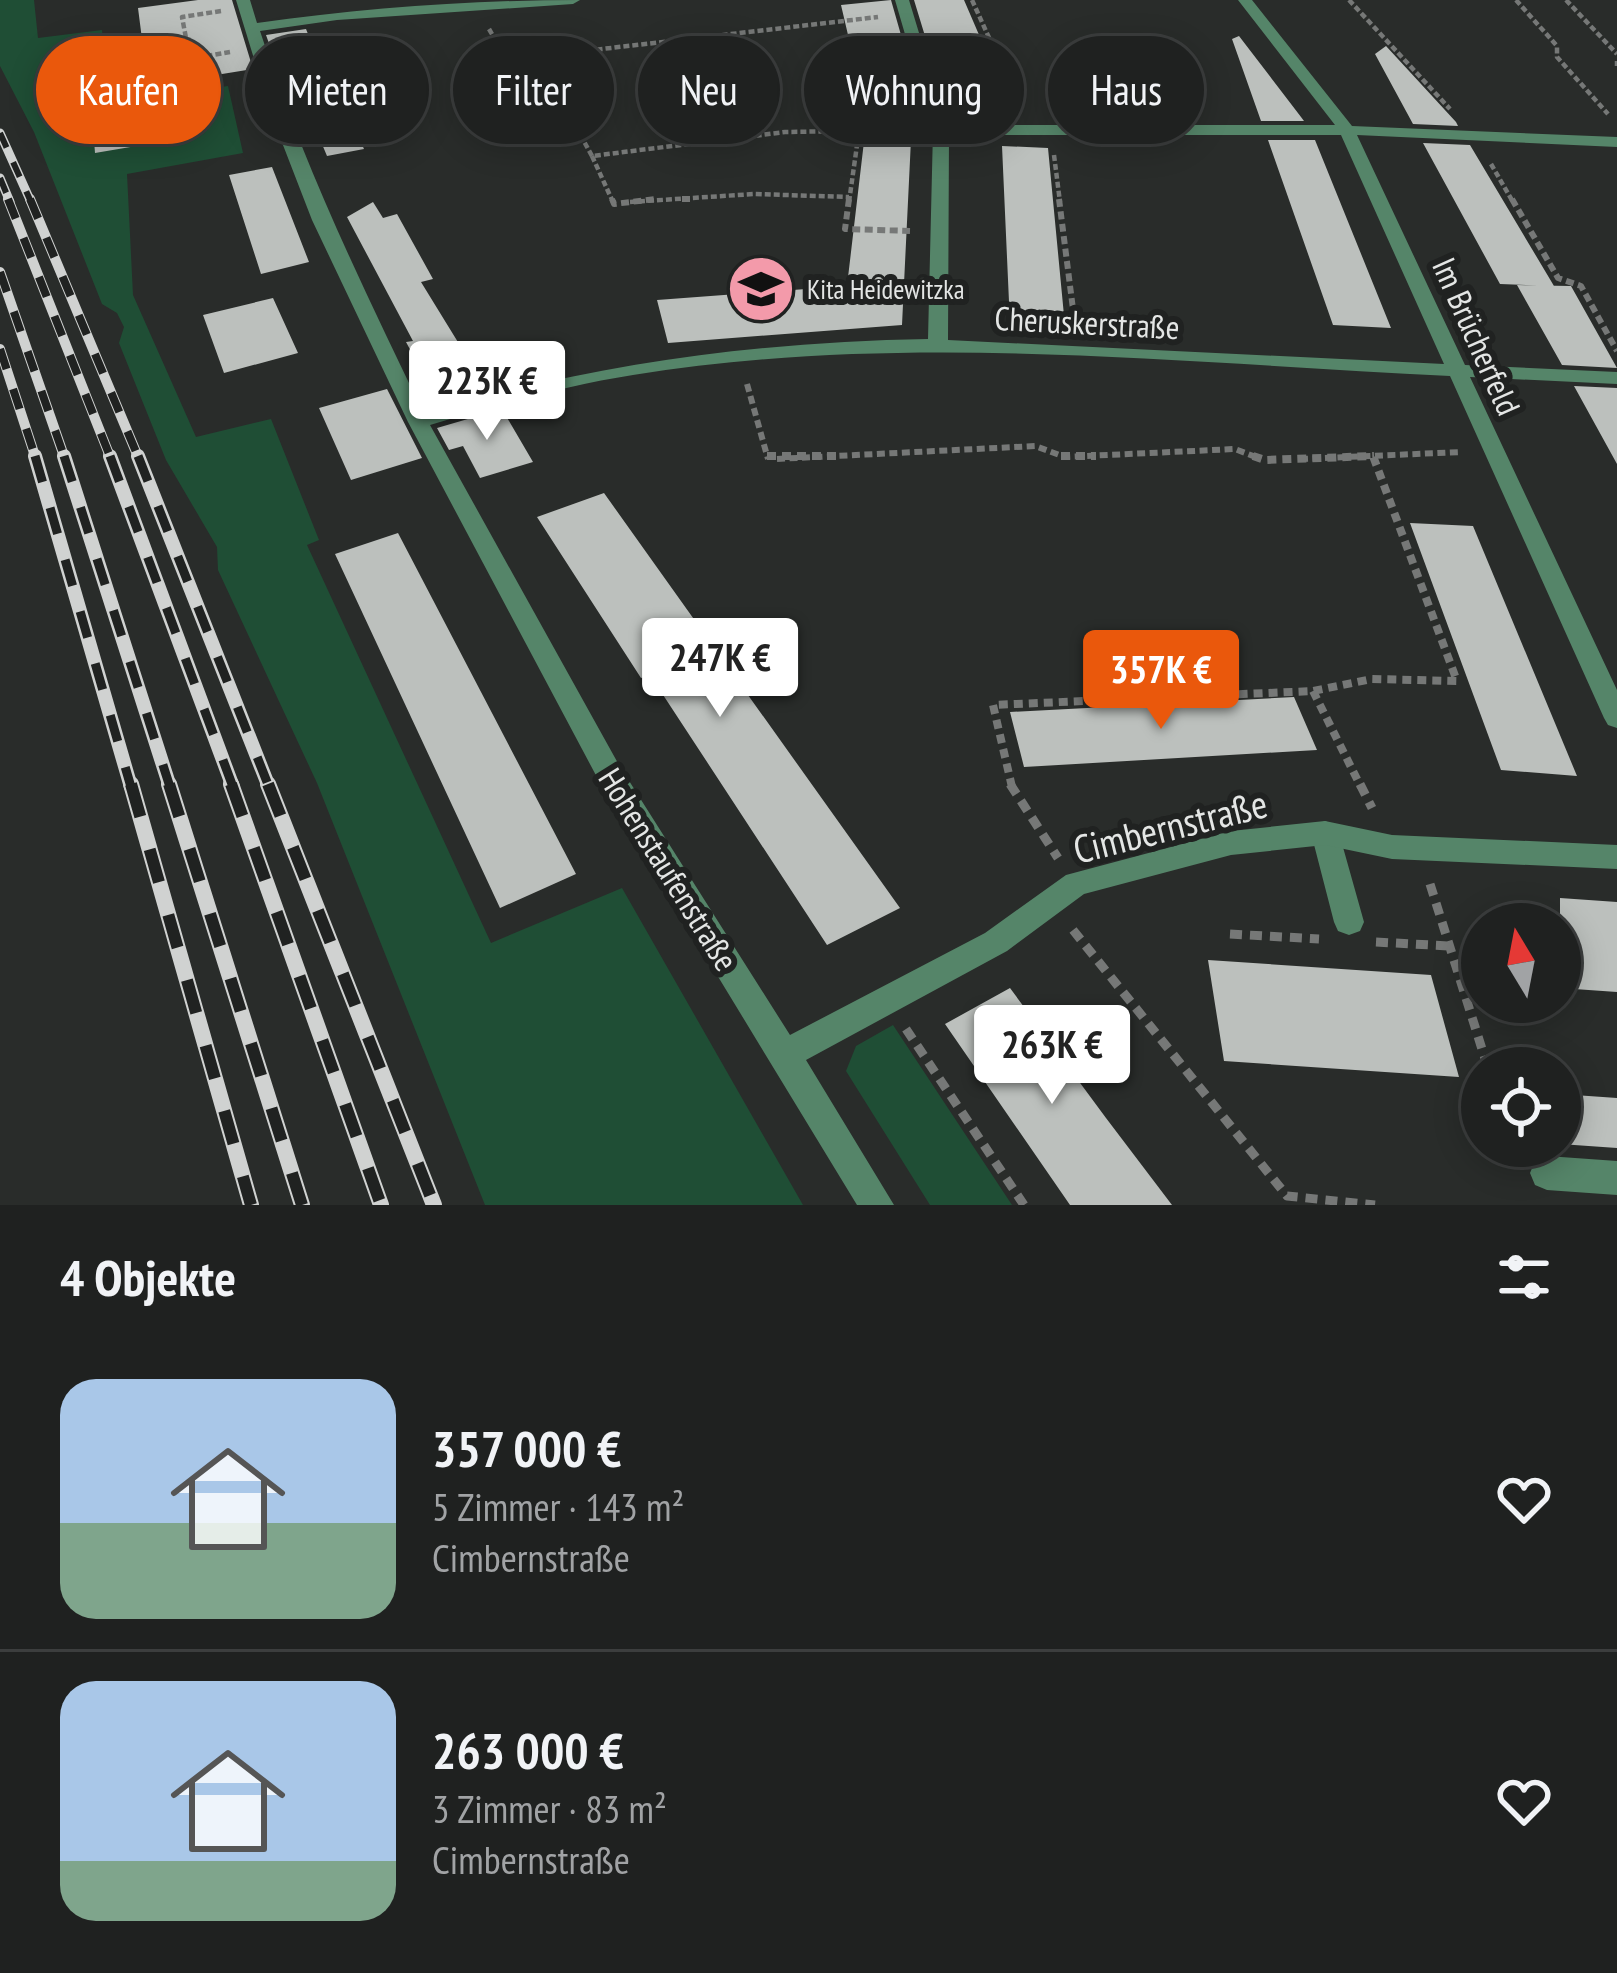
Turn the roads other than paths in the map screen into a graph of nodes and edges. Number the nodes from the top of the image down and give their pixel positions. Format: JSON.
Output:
{"nodes":[{"id":1,"x":243,"y":0,"type":"edge"},
{"id":2,"x":573,"y":0,"type":"edge"},
{"id":3,"x":1245,"y":0,"type":"edge"},
{"id":4,"x":904,"y":6,"type":"edge"},
{"id":5,"x":251,"y":28,"type":"junction"},
{"id":6,"x":913,"y":36,"type":"edge"},
{"id":7,"x":1024,"y":130,"type":"edge"},
{"id":8,"x":1346,"y":130,"type":"junction"},
{"id":9,"x":1617,"y":142,"type":"edge"},
{"id":10,"x":941,"y":144,"type":"edge"},
{"id":11,"x":938,"y":345,"type":"junction"},
{"id":12,"x":1457,"y":370,"type":"junction"},
{"id":13,"x":1617,"y":378,"type":"edge"},
{"id":14,"x":418,"y":422,"type":"junction"},
{"id":15,"x":1617,"y":718,"type":"edge"},
{"id":16,"x":1325,"y":833,"type":"junction"},
{"id":17,"x":1617,"y":857,"type":"edge"},
{"id":18,"x":1349,"y":922,"type":"dead end"},
{"id":19,"x":784,"y":1055,"type":"junction"},
{"id":20,"x":1547,"y":1173,"type":"dead end"},
{"id":21,"x":1617,"y":1178,"type":"edge"},
{"id":22,"x":877,"y":1205,"type":"edge"}],
"edges":[{"from":1,"to":5,"type":"street","name":"Hohenstaufenstraße"},
{"from":2,"to":5,"type":"street"},
{"from":3,"to":8,"type":"street","name":"Im Brücherfeld"},
{"from":4,"to":6,"type":"street"},
{"from":5,"to":14,"type":"street","name":"Hohenstaufenstraße"},
{"from":7,"to":8,"type":"street"},
{"from":8,"to":9,"type":"street"},
{"from":8,"to":12,"type":"street","name":"Im Brücherfeld"},
{"from":10,"to":11,"type":"street"},
{"from":11,"to":12,"type":"street","name":"Cheruskerstraße"},
{"from":11,"to":14,"type":"street","name":"Cheruskerstraße"},
{"from":12,"to":13,"type":"street","name":"Cheruskerstraße"},
{"from":12,"to":15,"type":"street","name":"Im Brücherfeld"},
{"from":14,"to":19,"type":"street","name":"Hohenstaufenstraße"},
{"from":16,"to":17,"type":"street","name":"Cimbernstraße"},
{"from":16,"to":18,"type":"street"},
{"from":16,"to":19,"type":"street","name":"Cimbernstraße"},
{"from":19,"to":22,"type":"street","name":"Hohenstaufenstraße"},
{"from":20,"to":21,"type":"street"}]}
